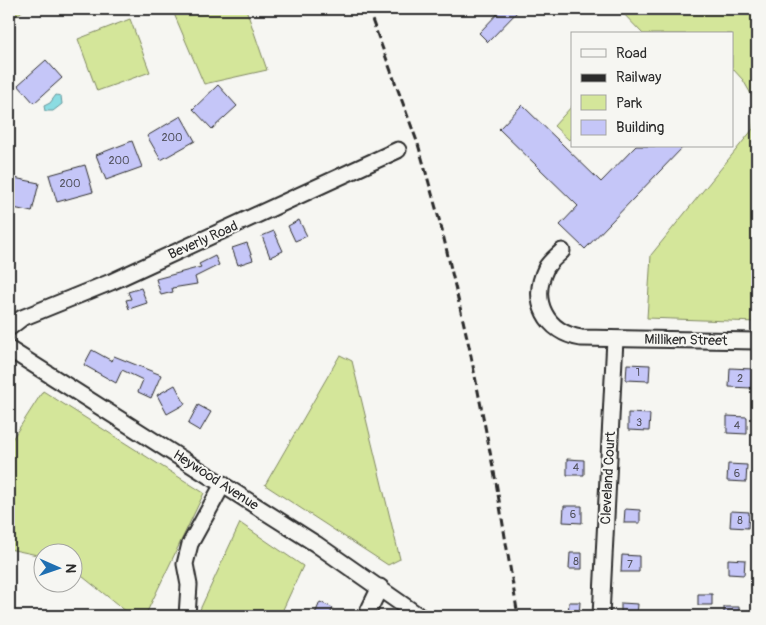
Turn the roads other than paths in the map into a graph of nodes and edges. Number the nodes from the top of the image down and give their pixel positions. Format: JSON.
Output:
{"nodes":[{"id":1,"x":398,"y":150,"type":"dead end"},
{"id":2,"x":562,"y":251,"type":"dead end"},
{"id":3,"x":9,"y":328,"type":"edge"},
{"id":4,"x":615,"y":339,"type":"junction"},
{"id":5,"x":757,"y":341,"type":"edge"},
{"id":6,"x":9,"y":349,"type":"edge"},
{"id":7,"x":223,"y":484,"type":"junction"},
{"id":8,"x":380,"y":587,"type":"junction"},
{"id":9,"x":187,"y":616,"type":"edge"},
{"id":10,"x":366,"y":616,"type":"edge"},
{"id":11,"x":419,"y":616,"type":"edge"},
{"id":12,"x":601,"y":616,"type":"edge"}],
"edges":[{"from":1,"to":3,"type":"street","name":"Beverly Road"},
{"from":2,"to":4,"type":"street","name":"Milliken Street"},
{"from":4,"to":5,"type":"street","name":"Milliken Street"},
{"from":4,"to":12,"type":"street","name":"Cleveland Court"},
{"from":6,"to":7,"type":"street","name":"Heywood Avenue"},
{"from":7,"to":8,"type":"street","name":"Heywood Avenue"},
{"from":7,"to":9,"type":"street"},
{"from":8,"to":10,"type":"street"},
{"from":8,"to":11,"type":"street","name":"Heywood Avenue"}]}
